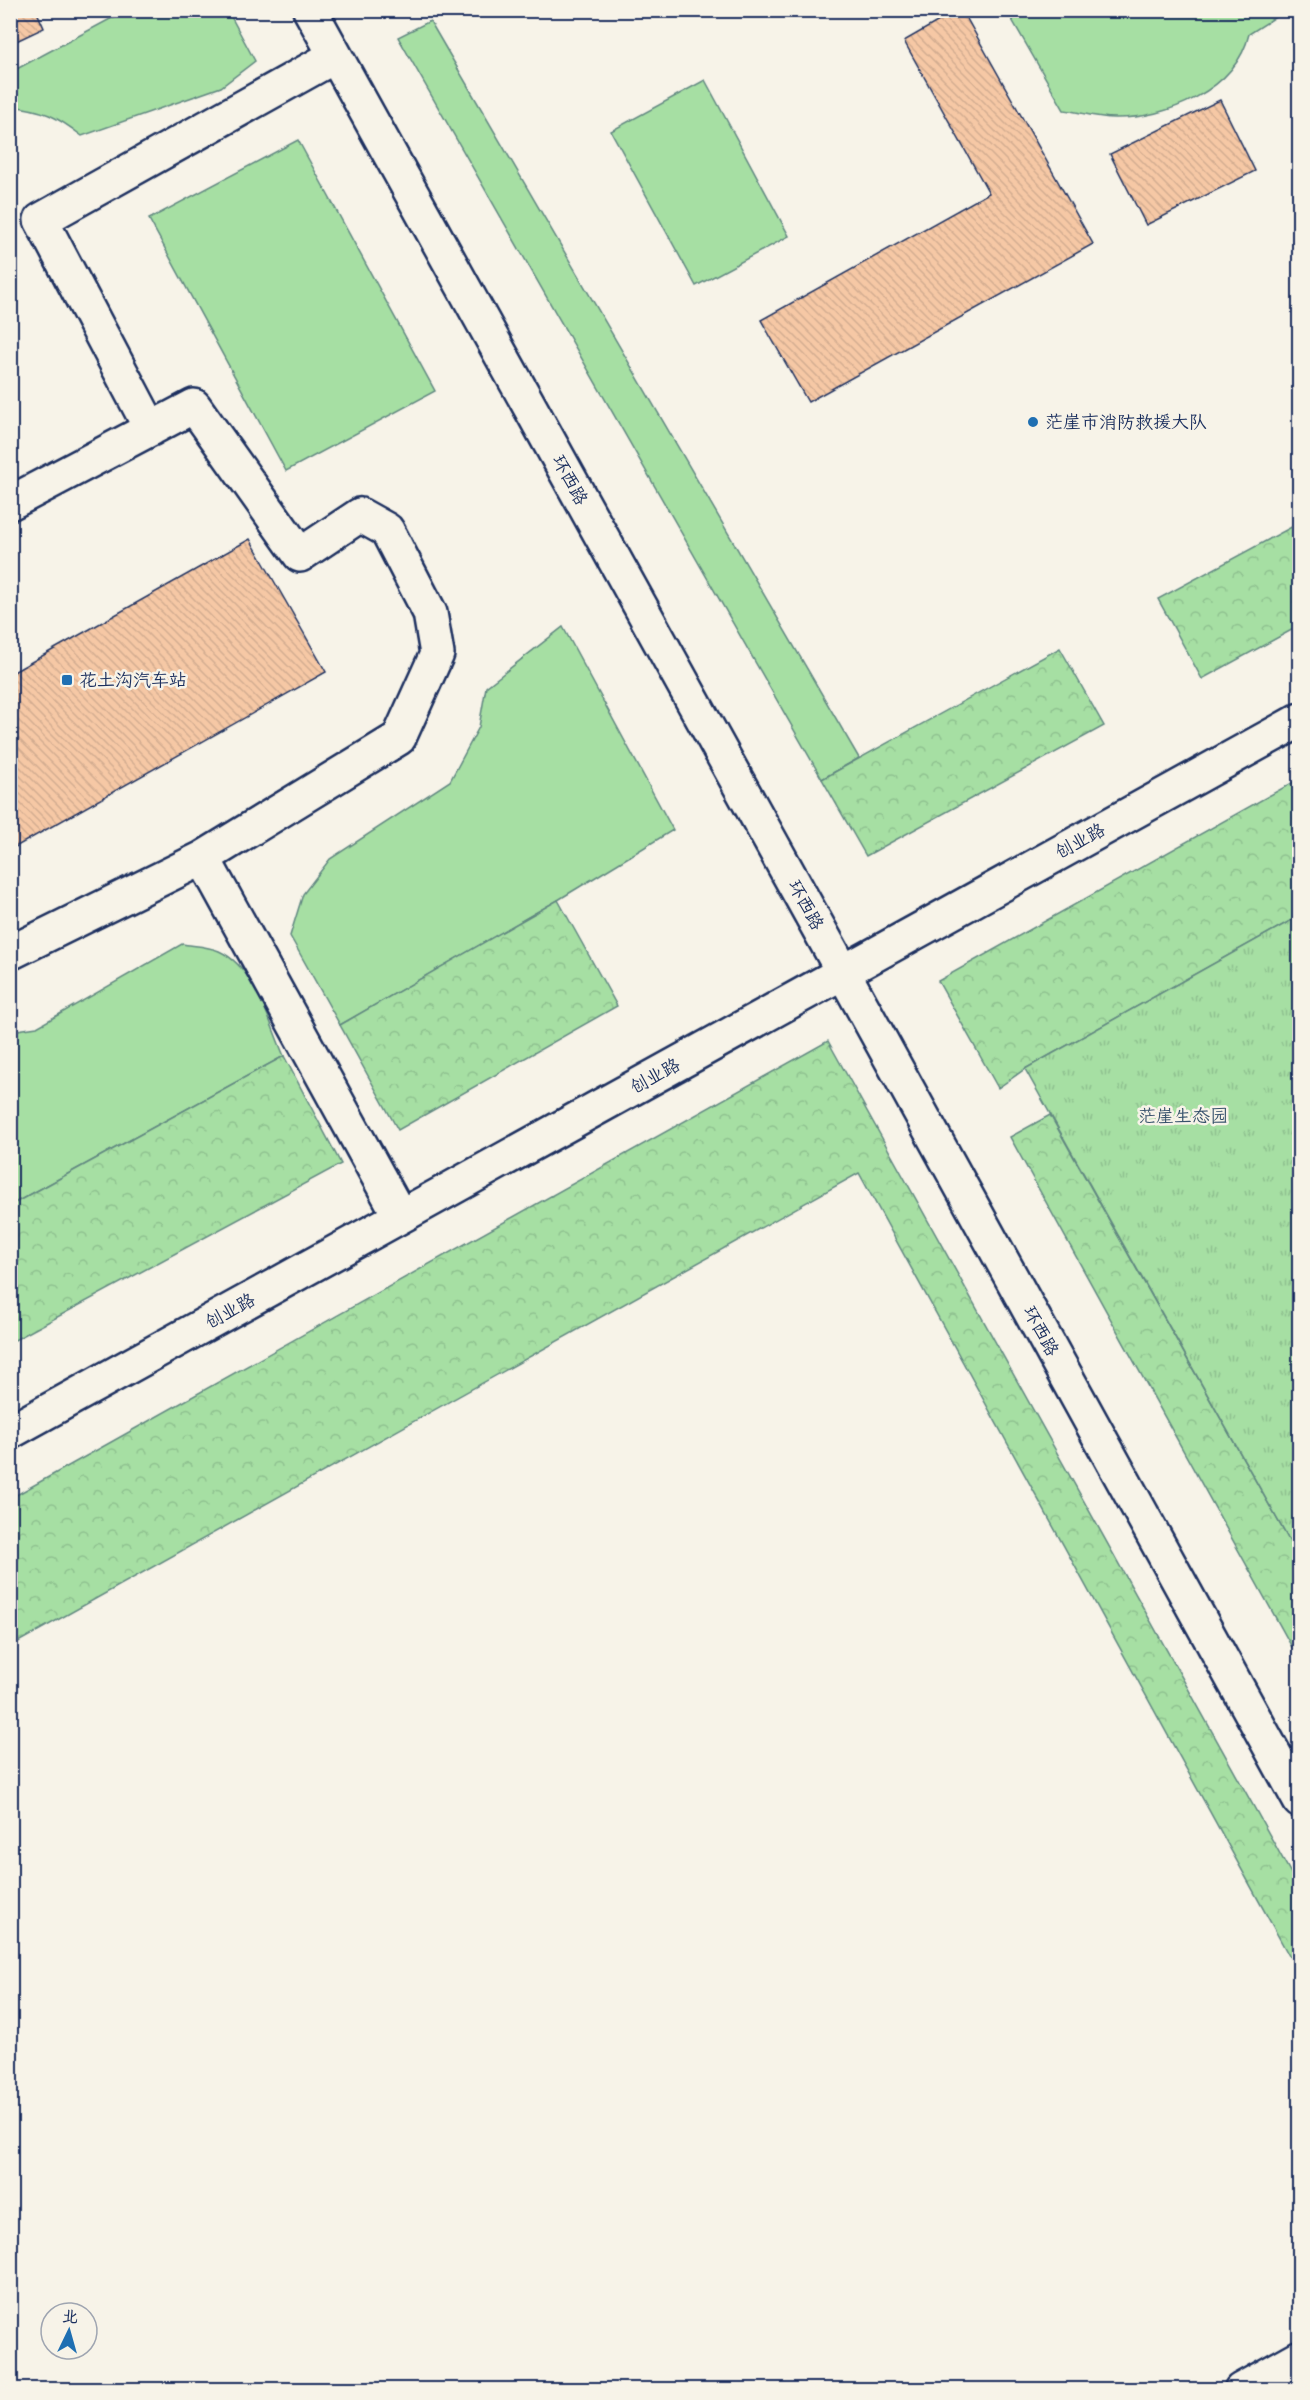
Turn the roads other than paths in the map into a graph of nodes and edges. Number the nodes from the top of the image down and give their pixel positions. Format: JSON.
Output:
{"nodes":[{"id":1,"x":310,"y":10,"type":"edge"},
{"id":2,"x":335,"y":56,"type":"junction"},
{"id":3,"x":151,"y":429,"type":"junction"},
{"id":4,"x":10,"y":503,"type":"edge"},
{"id":5,"x":1299,"y":720,"type":"edge"},
{"id":6,"x":203,"y":858,"type":"junction"},
{"id":7,"x":10,"y":953,"type":"edge"},
{"id":8,"x":843,"y":972,"type":"junction"},
{"id":9,"x":400,"y":1216,"type":"junction"},
{"id":10,"x":10,"y":1432,"type":"edge"},
{"id":11,"x":1299,"y":1801,"type":"edge"},
{"id":12,"x":1299,"y":2357,"type":"edge"},
{"id":13,"x":1241,"y":2390,"type":"edge"}],
"edges":[{"from":1,"to":2,"type":"street","name":"环西路"},
{"from":2,"to":3,"type":"street"},
{"from":2,"to":8,"type":"street","name":"环西路"},
{"from":3,"to":4,"type":"street"},
{"from":3,"to":6,"type":"street"},
{"from":5,"to":8,"type":"street","name":"创业路"},
{"from":6,"to":7,"type":"street"},
{"from":6,"to":9,"type":"street"},
{"from":8,"to":9,"type":"street","name":"创业路"},
{"from":8,"to":11,"type":"street","name":"环西路"},
{"from":9,"to":10,"type":"street","name":"创业路"},
{"from":12,"to":13,"type":"street"}]}
